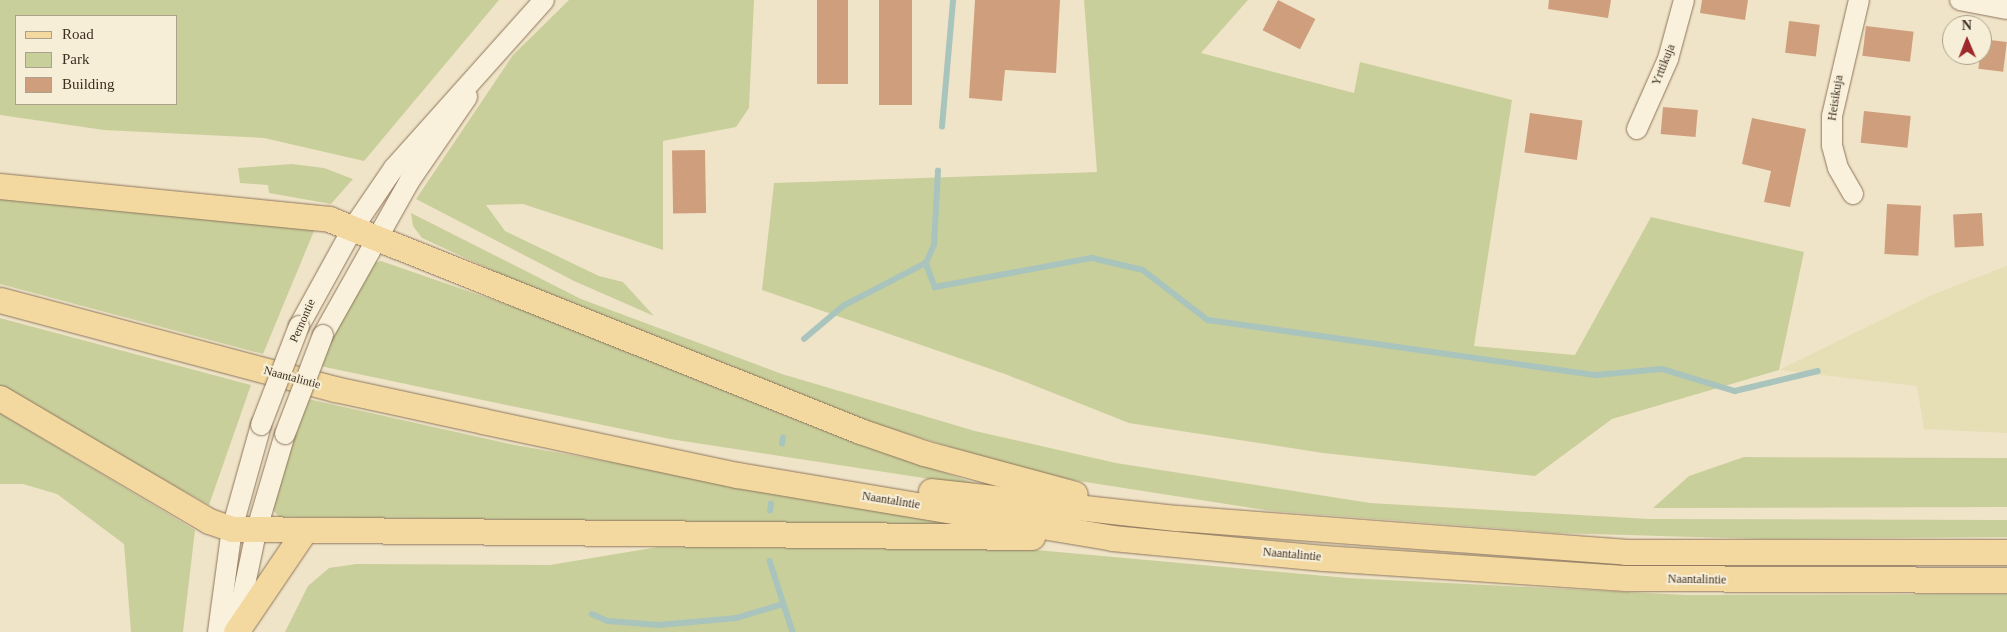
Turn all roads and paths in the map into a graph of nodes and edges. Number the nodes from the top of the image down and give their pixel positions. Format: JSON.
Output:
{"nodes":[{"id":1,"x":544,"y":0,"type":"edge"},
{"id":2,"x":1684,"y":0,"type":"edge"},
{"id":3,"x":1859,"y":0,"type":"edge"},
{"id":4,"x":1960,"y":0,"type":"edge"},
{"id":5,"x":2007,"y":9,"type":"edge"},
{"id":6,"x":493,"y":61,"type":"junction"},
{"id":7,"x":1637,"y":129,"type":"dead end"},
{"id":8,"x":0,"y":186,"type":"edge"},
{"id":9,"x":1853,"y":194,"type":"dead end"},
{"id":10,"x":353,"y":228,"type":"junction"},
{"id":11,"x":377,"y":237,"type":"junction"},
{"id":12,"x":0,"y":300,"type":"edge"},
{"id":13,"x":0,"y":398,"type":"edge"},
{"id":14,"x":586,"y":442,"type":"junction"},
{"id":15,"x":1177,"y":518,"type":"junction"},
{"id":16,"x":244,"y":531,"type":"junction"},
{"id":17,"x":303,"y":533,"type":"junction"},
{"id":18,"x":1112,"y":538,"type":"junction"},
{"id":19,"x":2007,"y":552,"type":"edge"},
{"id":20,"x":2007,"y":580,"type":"edge"},
{"id":21,"x":218,"y":632,"type":"edge"},
{"id":22,"x":235,"y":632,"type":"edge"}],
"edges":[{"from":1,"to":6,"type":"street","name":"Pernontie"},
{"from":2,"to":7,"type":"street","name":"Yrttikuja"},
{"from":3,"to":9,"type":"street","name":"Heisikuja"},
{"from":4,"to":5,"type":"street"},
{"from":6,"to":10,"type":"street","name":"Pernontie"},
{"from":6,"to":11,"type":"street","name":"Pernontie"},
{"from":8,"to":10,"type":"main road"},
{"from":10,"to":11,"type":"main road"},
{"from":10,"to":16,"type":"street","name":"Pernontie","bridge":true},
{"from":11,"to":15,"type":"main road"},
{"from":11,"to":16,"type":"street","name":"Pernontie","bridge":true},
{"from":12,"to":14,"type":"main road","name":"Naantalintie"},
{"from":13,"to":16,"type":"main road"},
{"from":14,"to":15,"type":"main road","name":"Naantalintie"},
{"from":14,"to":18,"type":"main road","name":"Naantalintie"},
{"from":15,"to":19,"type":"main road","name":"Naantalintie"},
{"from":16,"to":17,"type":"main road"},
{"from":16,"to":21,"type":"street","name":"Pernontie"},
{"from":16,"to":22,"type":"street","name":"Pernontie"},
{"from":17,"to":18,"type":"main road"},
{"from":17,"to":22,"type":"main road"},
{"from":18,"to":20,"type":"main road","name":"Naantalintie"}]}
